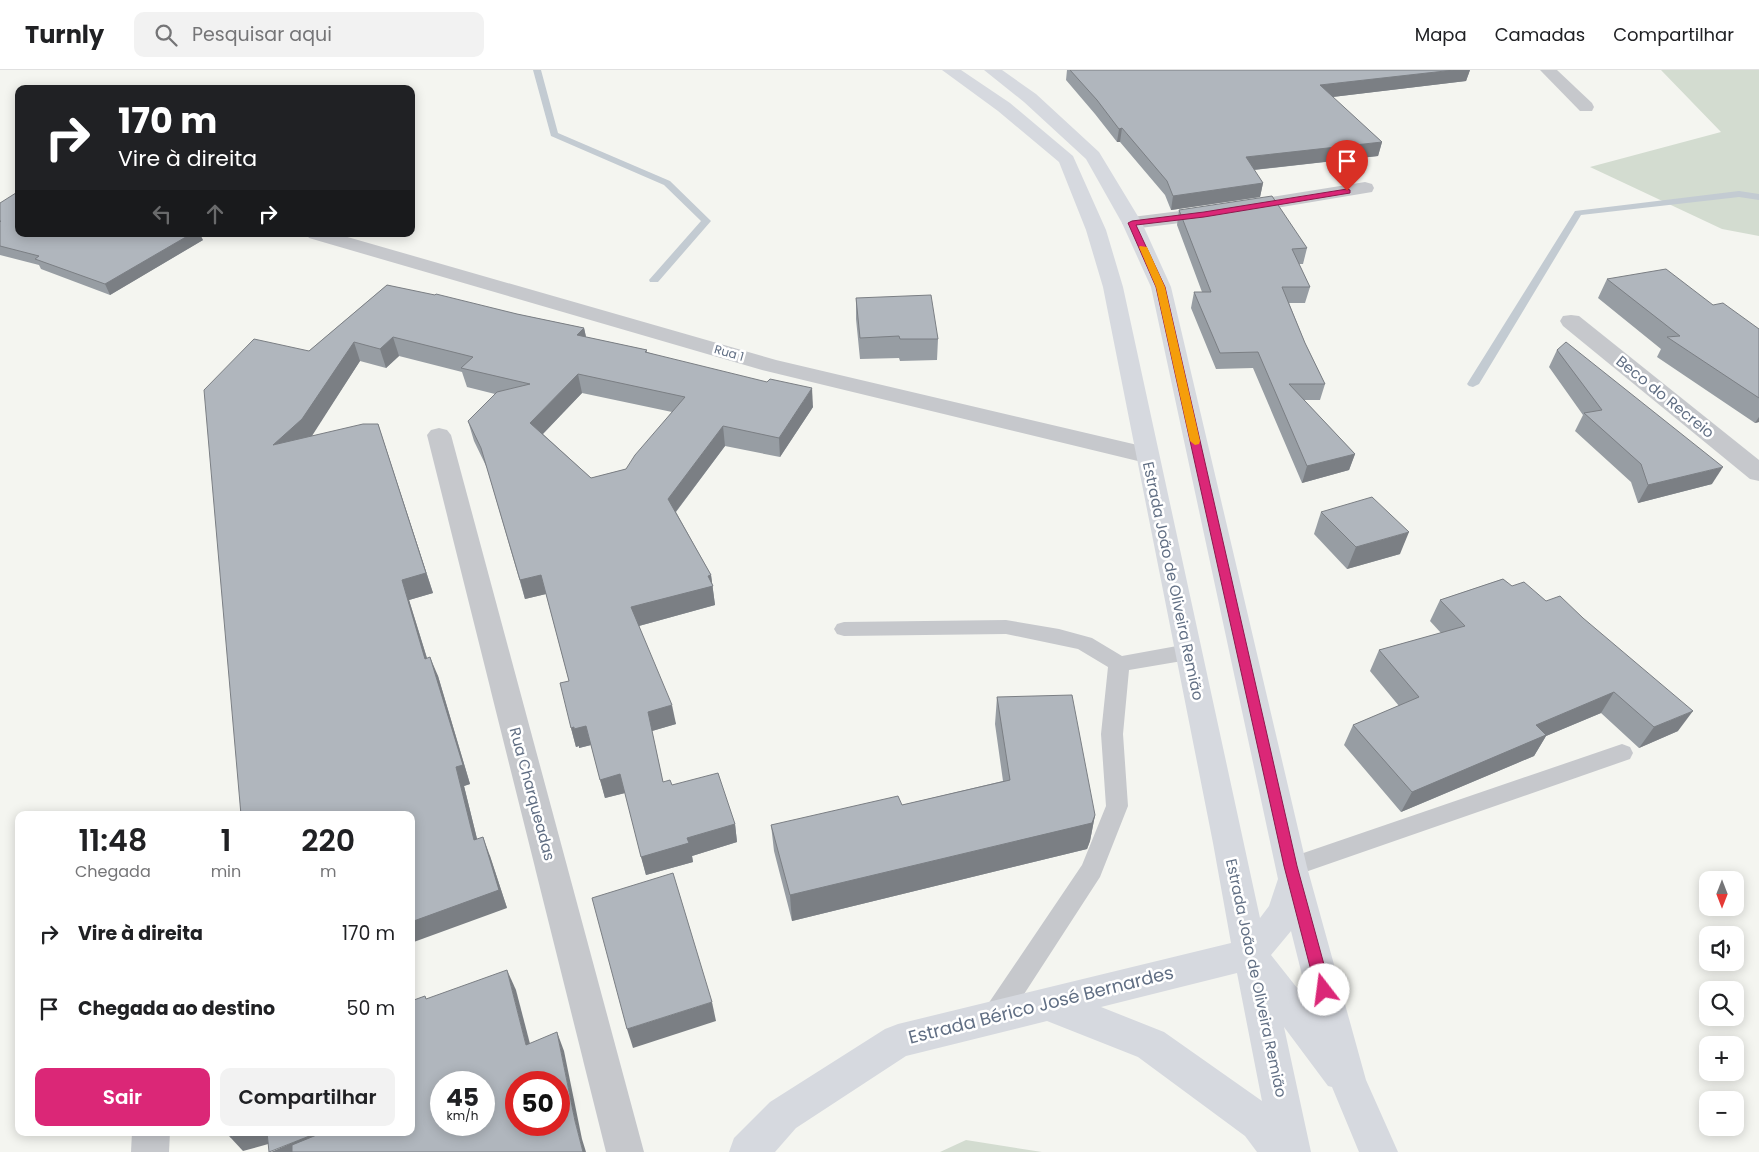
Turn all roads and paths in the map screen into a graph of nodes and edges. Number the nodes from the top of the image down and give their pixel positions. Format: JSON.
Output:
{"nodes":[{"id":1,"x":950,"y":70,"type":"edge"},
{"id":2,"x":992,"y":70,"type":"edge"},
{"id":3,"x":1548,"y":70,"type":"edge"},
{"id":4,"x":1586,"y":107,"type":"dead end"},
{"id":5,"x":1365,"y":188,"type":"dead end"},
{"id":6,"x":1132,"y":223,"type":"junction"},
{"id":7,"x":326,"y":237,"type":"edge"},
{"id":8,"x":1571,"y":321,"type":"dead end"},
{"id":9,"x":440,"y":436,"type":"dead end"},
{"id":10,"x":1146,"y":455,"type":"junction"},
{"id":11,"x":1759,"y":473,"type":"edge"},
{"id":12,"x":844,"y":629,"type":"dead end"},
{"id":13,"x":1188,"y":652,"type":"junction"},
{"id":14,"x":1119,"y":664,"type":"junction"},
{"id":15,"x":1622,"y":753,"type":"dead end"},
{"id":16,"x":1292,"y":873,"type":"junction"},
{"id":17,"x":1250,"y":954,"type":"junction"},
{"id":18,"x":1047,"y":1004,"type":"junction"},
{"id":19,"x":995,"y":1016,"type":"junction"},
{"id":20,"x":1348,"y":1082,"type":"junction"},
{"id":21,"x":151,"y":1136,"type":"edge"},
{"id":22,"x":150,"y":1152,"type":"edge"},
{"id":23,"x":625,"y":1152,"type":"edge"},
{"id":24,"x":748,"y":1152,"type":"edge"},
{"id":25,"x":1280,"y":1152,"type":"edge"},
{"id":26,"x":1292,"y":1152,"type":"edge"},
{"id":27,"x":1378,"y":1152,"type":"edge"}],
"edges":[{"from":1,"to":10,"type":"main road","name":"Estrada João de Oliveira Remião"},
{"from":2,"to":6,"type":"main road"},
{"from":3,"to":4,"type":"street"},
{"from":5,"to":6,"type":"street"},
{"from":6,"to":16,"type":"main road"},
{"from":7,"to":10,"type":"street","name":"Rua 1"},
{"from":8,"to":11,"type":"street","name":"Beco do Recreio"},
{"from":9,"to":23,"type":"street","name":"Rua Charqueadas"},
{"from":10,"to":13,"type":"main road","name":"Estrada João de Oliveira Remião"},
{"from":12,"to":14,"type":"lane"},
{"from":13,"to":14,"type":"lane"},
{"from":13,"to":17,"type":"main road","name":"Estrada João de Oliveira Remião"},
{"from":14,"to":19,"type":"lane"},
{"from":15,"to":16,"type":"lane"},
{"from":16,"to":17,"type":"main road"},
{"from":16,"to":20,"type":"main road"},
{"from":17,"to":18,"type":"main road","name":"Estrada Bérico José Bernardes"},
{"from":17,"to":20,"type":"main road"},
{"from":17,"to":26,"type":"main road","name":"Estrada João de Oliveira Remião"},
{"from":18,"to":19,"type":"main road","name":"Estrada Bérico José Bernardes"},
{"from":18,"to":25,"type":"main road"},
{"from":19,"to":24,"type":"main road","name":"Estrada Bérico José Bernardes"},
{"from":20,"to":27,"type":"main road"},
{"from":21,"to":22,"type":"street"}]}
